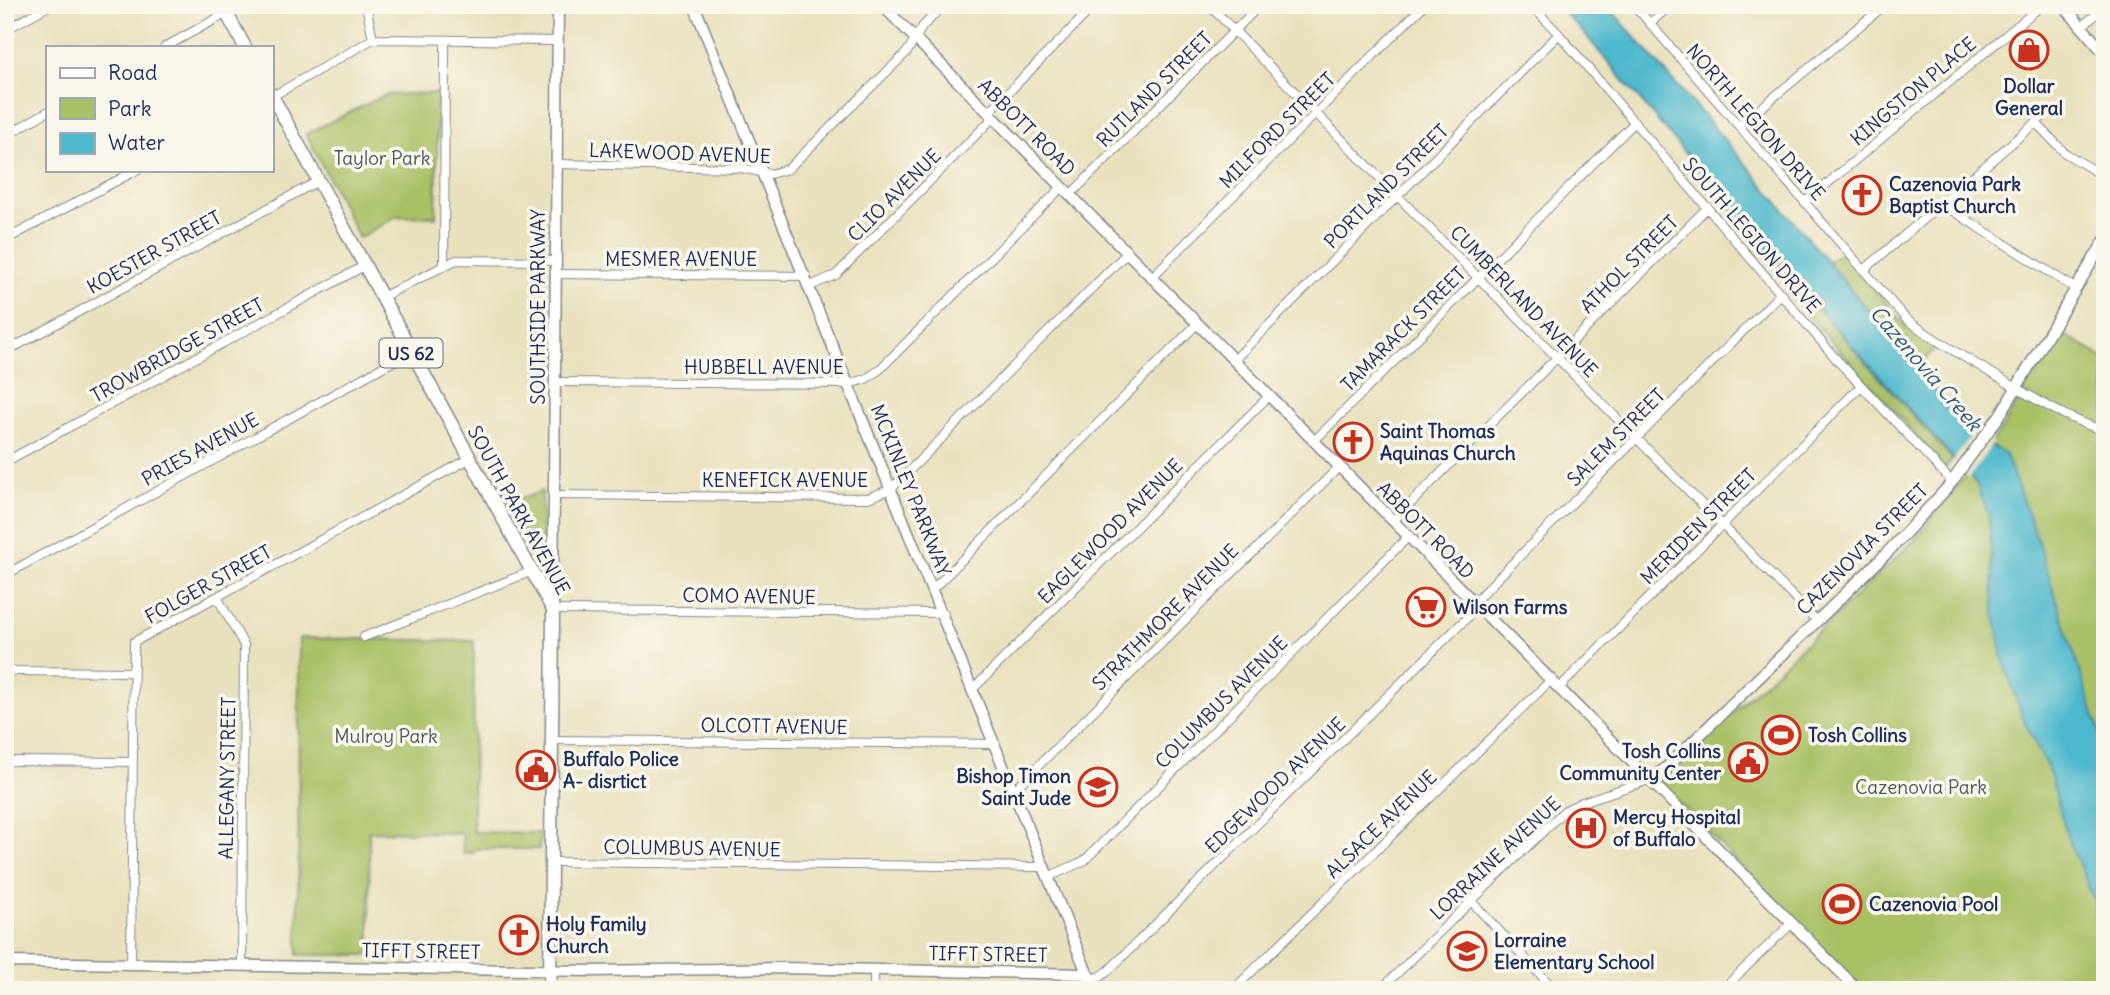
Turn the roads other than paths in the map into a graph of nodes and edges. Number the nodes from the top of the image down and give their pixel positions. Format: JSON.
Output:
{"nodes":[{"id":1,"x":7,"y":5,"type":"edge"},
{"id":2,"x":50,"y":5,"type":"edge"},
{"id":3,"x":366,"y":5,"type":"edge"},
{"id":4,"x":558,"y":5,"type":"edge"},
{"id":5,"x":694,"y":5,"type":"edge"},
{"id":6,"x":882,"y":5,"type":"edge"},
{"id":7,"x":944,"y":5,"type":"edge"},
{"id":8,"x":1095,"y":5,"type":"edge"},
{"id":9,"x":1209,"y":5,"type":"edge"},
{"id":10,"x":1260,"y":5,"type":"edge"},
{"id":11,"x":1424,"y":5,"type":"edge"},
{"id":12,"x":1531,"y":5,"type":"edge"},
{"id":13,"x":1634,"y":5,"type":"edge"},
{"id":14,"x":1671,"y":5,"type":"edge"},
{"id":15,"x":1885,"y":5,"type":"edge"},
{"id":16,"x":2042,"y":5,"type":"edge"},
{"id":17,"x":2063,"y":5,"type":"edge"},
{"id":18,"x":2105,"y":7,"type":"edge"},
{"id":19,"x":224,"y":9,"type":"edge"},
{"id":20,"x":1650,"y":23,"type":"junction"},
{"id":21,"x":2081,"y":27,"type":"junction"},
{"id":22,"x":7,"y":29,"type":"edge"},
{"id":23,"x":1234,"y":31,"type":"junction"},
{"id":24,"x":1559,"y":34,"type":"junction"},
{"id":25,"x":373,"y":39,"type":"junction"},
{"id":26,"x":915,"y":39,"type":"junction"},
{"id":27,"x":444,"y":40,"type":"junction"},
{"id":28,"x":558,"y":41,"type":"junction"},
{"id":29,"x":167,"y":46,"type":"edge"},
{"id":30,"x":244,"y":46,"type":"edge"},
{"id":31,"x":2105,"y":54,"type":"edge"},
{"id":32,"x":273,"y":95,"type":"edge"},
{"id":33,"x":6,"y":97,"type":"edge"},
{"id":34,"x":273,"y":98,"type":"edge"},
{"id":35,"x":46,"y":113,"type":"edge"},
{"id":36,"x":1317,"y":113,"type":"junction"},
{"id":37,"x":991,"y":115,"type":"junction"},
{"id":38,"x":1634,"y":122,"type":"junction"},
{"id":39,"x":1739,"y":126,"type":"junction"},
{"id":40,"x":7,"y":135,"type":"edge"},
{"id":41,"x":556,"y":164,"type":"junction"},
{"id":42,"x":132,"y":172,"type":"edge"},
{"id":43,"x":762,"y":172,"type":"junction"},
{"id":44,"x":2105,"y":177,"type":"edge"},
{"id":45,"x":318,"y":181,"type":"junction"},
{"id":46,"x":1066,"y":191,"type":"junction"},
{"id":47,"x":6,"y":192,"type":"edge"},
{"id":48,"x":1398,"y":195,"type":"junction"},
{"id":49,"x":1804,"y":202,"type":"junction"},
{"id":50,"x":1942,"y":204,"type":"junction"},
{"id":51,"x":1707,"y":208,"type":"junction"},
{"id":52,"x":5,"y":240,"type":"edge"},
{"id":53,"x":2105,"y":240,"type":"edge"},
{"id":54,"x":1127,"y":253,"type":"junction"},
{"id":55,"x":5,"y":255,"type":"edge"},
{"id":56,"x":555,"y":261,"type":"junction"},
{"id":57,"x":444,"y":264,"type":"junction"},
{"id":58,"x":364,"y":266,"type":"junction"},
{"id":59,"x":1864,"y":270,"type":"junction"},
{"id":60,"x":555,"y":274,"type":"junction"},
{"id":61,"x":1479,"y":276,"type":"junction"},
{"id":62,"x":1152,"y":277,"type":"junction"},
{"id":63,"x":808,"y":281,"type":"junction"},
{"id":64,"x":2076,"y":289,"type":"junction"},
{"id":65,"x":1782,"y":293,"type":"junction"},
{"id":66,"x":382,"y":297,"type":"junction"},
{"id":67,"x":1198,"y":323,"type":"junction"},
{"id":68,"x":5,"y":348,"type":"edge"},
{"id":69,"x":410,"y":352,"type":"junction"},
{"id":70,"x":1558,"y":358,"type":"junction"},
{"id":71,"x":1234,"y":360,"type":"junction"},
{"id":72,"x":555,"y":382,"type":"junction"},
{"id":73,"x":848,"y":384,"type":"junction"},
{"id":74,"x":1861,"y":386,"type":"junction"},
{"id":75,"x":2017,"y":388,"type":"junction"},
{"id":76,"x":1269,"y":396,"type":"junction"},
{"id":77,"x":2105,"y":430,"type":"edge"},
{"id":78,"x":1637,"y":438,"type":"junction"},
{"id":79,"x":1314,"y":441,"type":"junction"},
{"id":80,"x":469,"y":459,"type":"junction"},
{"id":81,"x":5,"y":462,"type":"edge"},
{"id":82,"x":1339,"y":467,"type":"junction"},
{"id":83,"x":1952,"y":482,"type":"junction"},
{"id":84,"x":891,"y":489,"type":"junction"},
{"id":85,"x":554,"y":495,"type":"junction"},
{"id":86,"x":1393,"y":522,"type":"junction"},
{"id":87,"x":1722,"y":525,"type":"junction"},
{"id":88,"x":1408,"y":537,"type":"junction"},
{"id":89,"x":530,"y":572,"type":"junction"},
{"id":90,"x":5,"y":575,"type":"edge"},
{"id":91,"x":933,"y":589,"type":"junction"},
{"id":92,"x":217,"y":597,"type":"junction"},
{"id":93,"x":1476,"y":605,"type":"junction"},
{"id":94,"x":553,"y":610,"type":"junction"},
{"id":95,"x":944,"y":612,"type":"junction"},
{"id":96,"x":1816,"y":620,"type":"junction"},
{"id":97,"x":364,"y":637,"type":"dead end"},
{"id":98,"x":133,"y":670,"type":"junction"},
{"id":99,"x":5,"y":671,"type":"edge"},
{"id":100,"x":1555,"y":684,"type":"junction"},
{"id":101,"x":974,"y":688,"type":"junction"},
{"id":102,"x":552,"y":740,"type":"junction"},
{"id":103,"x":996,"y":744,"type":"junction"},
{"id":104,"x":5,"y":761,"type":"edge"},
{"id":105,"x":132,"y":762,"type":"junction"},
{"id":106,"x":1649,"y":780,"type":"junction"},
{"id":107,"x":1014,"y":790,"type":"junction"},
{"id":108,"x":551,"y":862,"type":"junction"},
{"id":109,"x":1046,"y":872,"type":"junction"},
{"id":110,"x":1471,"y":901,"type":"junction"},
{"id":111,"x":1792,"y":923,"type":"junction"},
{"id":112,"x":5,"y":962,"type":"edge"},
{"id":113,"x":131,"y":964,"type":"junction"},
{"id":114,"x":242,"y":966,"type":"junction"},
{"id":115,"x":874,"y":969,"type":"junction"},
{"id":116,"x":550,"y":970,"type":"junction"},
{"id":117,"x":1089,"y":976,"type":"junction"},
{"id":118,"x":1550,"y":988,"type":"edge"},
{"id":119,"x":550,"y":990,"type":"edge"},
{"id":120,"x":874,"y":990,"type":"edge"},
{"id":121,"x":1094,"y":990,"type":"edge"},
{"id":122,"x":1234,"y":990,"type":"edge"},
{"id":123,"x":1380,"y":990,"type":"edge"},
{"id":124,"x":1723,"y":990,"type":"edge"},
{"id":125,"x":1858,"y":990,"type":"edge"}],
"edges":[{"from":1,"to":22,"type":"street"},
{"from":2,"to":22,"type":"street"},
{"from":3,"to":25,"type":"street"},
{"from":4,"to":28,"type":"street","name":"SOUTHSIDE PARKWAY"},
{"from":5,"to":43,"type":"street","name":"MCKINLEY PARKWAY"},
{"from":6,"to":26,"type":"street","name":"ABBOTT ROAD"},
{"from":7,"to":26,"type":"street","name":"LAKEWOOD AVENUE"},
{"from":8,"to":37,"type":"street","name":"CLIO AVENUE"},
{"from":9,"to":23,"type":"street","name":"CUMBERLAND AVENUE"},
{"from":10,"to":23,"type":"street","name":"RUTLAND STREET"},
{"from":11,"to":36,"type":"street","name":"MILFORD STREET"},
{"from":12,"to":24,"type":"street","name":"SOUTH LEGION DRIVE"},
{"from":13,"to":20,"type":"street","name":"NORTH LEGION DRIVE"},
{"from":14,"to":20,"type":"street"},
{"from":15,"to":39,"type":"street"},
{"from":16,"to":49,"type":"street","name":"KINGSTON PLACE"},
{"from":17,"to":21,"type":"street"},
{"from":18,"to":21,"type":"street"},
{"from":19,"to":29,"type":"street"},
{"from":19,"to":30,"type":"main road"},
{"from":20,"to":39,"type":"street","name":"NORTH LEGION DRIVE"},
{"from":21,"to":31,"type":"street"},
{"from":22,"to":33,"type":"street"},
{"from":23,"to":36,"type":"street","name":"CUMBERLAND AVENUE"},
{"from":23,"to":46,"type":"street","name":"RUTLAND STREET"},
{"from":24,"to":38,"type":"street","name":"SOUTH LEGION DRIVE"},
{"from":24,"to":48,"type":"street","name":"PORTLAND STREET"},
{"from":25,"to":27,"type":"street"},
{"from":25,"to":32,"type":"street"},
{"from":26,"to":37,"type":"street","name":"ABBOTT ROAD"},
{"from":26,"to":43,"type":"street","name":"LAKEWOOD AVENUE"},
{"from":27,"to":28,"type":"street"},
{"from":27,"to":57,"type":"street"},
{"from":28,"to":41,"type":"street","name":"SOUTHSIDE PARKWAY"},
{"from":33,"to":40,"type":"street"},
{"from":34,"to":45,"type":"main road","name":"SOUTH PARK AVENUE","number":"US 62"},
{"from":35,"to":40,"type":"street"},
{"from":36,"to":48,"type":"street","name":"CUMBERLAND AVENUE"},
{"from":36,"to":62,"type":"street","name":"MILFORD STREET"},
{"from":37,"to":46,"type":"street","name":"ABBOTT ROAD"},
{"from":37,"to":63,"type":"street","name":"CLIO AVENUE"},
{"from":38,"to":51,"type":"street","name":"SOUTH LEGION DRIVE"},
{"from":38,"to":61,"type":"street","name":"TAMARACK STREET"},
{"from":39,"to":49,"type":"street","name":"NORTH LEGION DRIVE"},
{"from":40,"to":47,"type":"street"},
{"from":41,"to":43,"type":"street","name":"LAKEWOOD AVENUE"},
{"from":41,"to":56,"type":"street","name":"SOUTHSIDE PARKWAY"},
{"from":42,"to":52,"type":"street"},
{"from":43,"to":63,"type":"street","name":"MCKINLEY PARKWAY"},
{"from":44,"to":50,"type":"street"},
{"from":45,"to":58,"type":"main road","name":"SOUTH PARK AVENUE","number":"US 62"},
{"from":45,"to":68,"type":"street","name":"KOESTER STREET"},
{"from":46,"to":54,"type":"street","name":"ABBOTT ROAD"},
{"from":46,"to":73,"type":"street","name":"HUBBELL AVENUE"},
{"from":47,"to":52,"type":"street"},
{"from":48,"to":61,"type":"street","name":"CUMBERLAND AVENUE"},
{"from":48,"to":71,"type":"street","name":"PORTLAND STREET"},
{"from":49,"to":59,"type":"street","name":"NORTH LEGION DRIVE"},
{"from":50,"to":59,"type":"street"},
{"from":50,"to":64,"type":"street"},
{"from":51,"to":65,"type":"street","name":"SOUTH LEGION DRIVE"},
{"from":51,"to":70,"type":"street","name":"ATHOL STREET"},
{"from":52,"to":55,"type":"street"},
{"from":53,"to":64,"type":"street","name":"CAZENOVIA STREET"},
{"from":54,"to":62,"type":"street","name":"ABBOTT ROAD"},
{"from":54,"to":84,"type":"street","name":"KENEFICK AVENUE"},
{"from":56,"to":57,"type":"street"},
{"from":56,"to":60,"type":"street","name":"SOUTHSIDE PARKWAY"},
{"from":57,"to":66,"type":"street"},
{"from":58,"to":66,"type":"main road","name":"SOUTH PARK AVENUE","number":"US 62"},
{"from":58,"to":81,"type":"street","name":"TROWBRIDGE STREET"},
{"from":59,"to":75,"type":"street","name":"NORTH LEGION DRIVE"},
{"from":60,"to":63,"type":"street","name":"MESMER AVENUE"},
{"from":60,"to":72,"type":"street","name":"SOUTHSIDE PARKWAY"},
{"from":61,"to":70,"type":"street","name":"CUMBERLAND AVENUE"},
{"from":61,"to":79,"type":"street","name":"TAMARACK STREET"},
{"from":62,"to":67,"type":"street","name":"ABBOTT ROAD"},
{"from":63,"to":73,"type":"street","name":"MCKINLEY PARKWAY"},
{"from":64,"to":75,"type":"street","name":"CAZENOVIA STREET"},
{"from":65,"to":74,"type":"street","name":"SOUTH LEGION DRIVE"},
{"from":65,"to":78,"type":"street","name":"SALEM STREET"},
{"from":66,"to":69,"type":"main road","name":"SOUTH PARK AVENUE","number":"US 62"},
{"from":67,"to":71,"type":"street","name":"ABBOTT ROAD"},
{"from":67,"to":91,"type":"street"},
{"from":69,"to":80,"type":"main road","name":"SOUTH PARK AVENUE","number":"US 62"},
{"from":69,"to":90,"type":"street","name":"PRIES AVENUE"},
{"from":70,"to":78,"type":"street","name":"CUMBERLAND AVENUE"},
{"from":70,"to":86,"type":"street","name":"ATHOL STREET"},
{"from":71,"to":76,"type":"street","name":"ABBOTT ROAD"},
{"from":72,"to":73,"type":"street","name":"HUBBELL AVENUE"},
{"from":72,"to":85,"type":"street","name":"SOUTHSIDE PARKWAY"},
{"from":73,"to":84,"type":"street","name":"MCKINLEY PARKWAY"},
{"from":74,"to":83,"type":"street","name":"SOUTH LEGION DRIVE"},
{"from":74,"to":87,"type":"street","name":"MERIDEN STREET"},
{"from":75,"to":77,"type":"street","name":"NORTH LEGION DRIVE"},
{"from":75,"to":83,"type":"street","name":"CAZENOVIA STREET"},
{"from":76,"to":79,"type":"street","name":"ABBOTT ROAD"},
{"from":76,"to":101,"type":"street","name":"EAGLEWOOD AVENUE"},
{"from":78,"to":87,"type":"street","name":"CUMBERLAND AVENUE"},
{"from":78,"to":93,"type":"street","name":"SALEM STREET"},
{"from":79,"to":82,"type":"street","name":"ABBOTT ROAD"},
{"from":80,"to":89,"type":"main road","name":"SOUTH PARK AVENUE","number":"US 62"},
{"from":80,"to":92,"type":"street","name":"FOLGER STREET"},
{"from":82,"to":86,"type":"street","name":"ABBOTT ROAD"},
{"from":82,"to":107,"type":"street","name":"STRATHMORE AVENUE"},
{"from":83,"to":96,"type":"street","name":"CAZENOVIA STREET"},
{"from":84,"to":85,"type":"street","name":"KENEFICK AVENUE"},
{"from":84,"to":91,"type":"street","name":"MCKINLEY PARKWAY"},
{"from":85,"to":94,"type":"street","name":"SOUTHSIDE PARKWAY"},
{"from":86,"to":88,"type":"street","name":"ABBOTT ROAD"},
{"from":87,"to":96,"type":"street","name":"CUMBERLAND AVENUE"},
{"from":87,"to":100,"type":"street","name":"MERIDEN STREET"},
{"from":88,"to":93,"type":"street","name":"ABBOTT ROAD"},
{"from":88,"to":109,"type":"street","name":"COLUMBUS AVENUE"},
{"from":89,"to":94,"type":"main road","name":"SOUTH PARK AVENUE","number":"US 62"},
{"from":89,"to":97,"type":"street"},
{"from":91,"to":95,"type":"street","name":"MCKINLEY PARKWAY"},
{"from":92,"to":98,"type":"street","name":"FOLGER STREET"},
{"from":92,"to":114,"type":"street","name":"ALLEGANY STREET"},
{"from":93,"to":100,"type":"street","name":"ABBOTT ROAD"},
{"from":93,"to":117,"type":"street","name":"EDGEWOOD AVENUE"},
{"from":94,"to":95,"type":"street","name":"COMO AVENUE"},
{"from":94,"to":102,"type":"main road","name":"SOUTH PARK AVENUE"},
{"from":95,"to":101,"type":"street","name":"MCKINLEY PARKWAY"},
{"from":96,"to":106,"type":"street","name":"CAZENOVIA STREET"},
{"from":98,"to":99,"type":"street"},
{"from":98,"to":105,"type":"street","name":"FOLGER STREET"},
{"from":100,"to":106,"type":"street","name":"ABBOTT ROAD"},
{"from":100,"to":122,"type":"street","name":"ALSACE AVENUE"},
{"from":101,"to":103,"type":"street","name":"MCKINLEY PARKWAY"},
{"from":102,"to":103,"type":"street","name":"OLCOTT AVENUE"},
{"from":102,"to":108,"type":"main road","name":"SOUTH PARK AVENUE"},
{"from":103,"to":107,"type":"street","name":"MCKINLEY PARKWAY"},
{"from":104,"to":105,"type":"street"},
{"from":105,"to":113,"type":"street","name":"FOLGER STREET"},
{"from":106,"to":110,"type":"street","name":"LORRAINE AVENUE"},
{"from":106,"to":111,"type":"street","name":"ABBOTT ROAD"},
{"from":107,"to":109,"type":"street","name":"MCKINLEY PARKWAY"},
{"from":108,"to":109,"type":"street","name":"COLUMBUS AVENUE"},
{"from":108,"to":116,"type":"main road","name":"SOUTH PARK AVENUE"},
{"from":109,"to":117,"type":"street","name":"MCKINLEY PARKWAY"},
{"from":110,"to":118,"type":"street"},
{"from":110,"to":123,"type":"street","name":"LORRAINE AVENUE"},
{"from":111,"to":124,"type":"street"},
{"from":111,"to":125,"type":"street","name":"ABBOTT ROAD"},
{"from":112,"to":113,"type":"street","name":"TIFFT STREET"},
{"from":113,"to":114,"type":"street","name":"TIFFT STREET"},
{"from":114,"to":116,"type":"street","name":"TIFFT STREET"},
{"from":115,"to":116,"type":"street","name":"TIFFT STREET"},
{"from":115,"to":117,"type":"street","name":"TIFFT STREET"},
{"from":115,"to":120,"type":"street"},
{"from":116,"to":119,"type":"main road","name":"SOUTH PARK AVENUE"},
{"from":117,"to":121,"type":"street","name":"MCKINLEY PARKWAY"}]}
